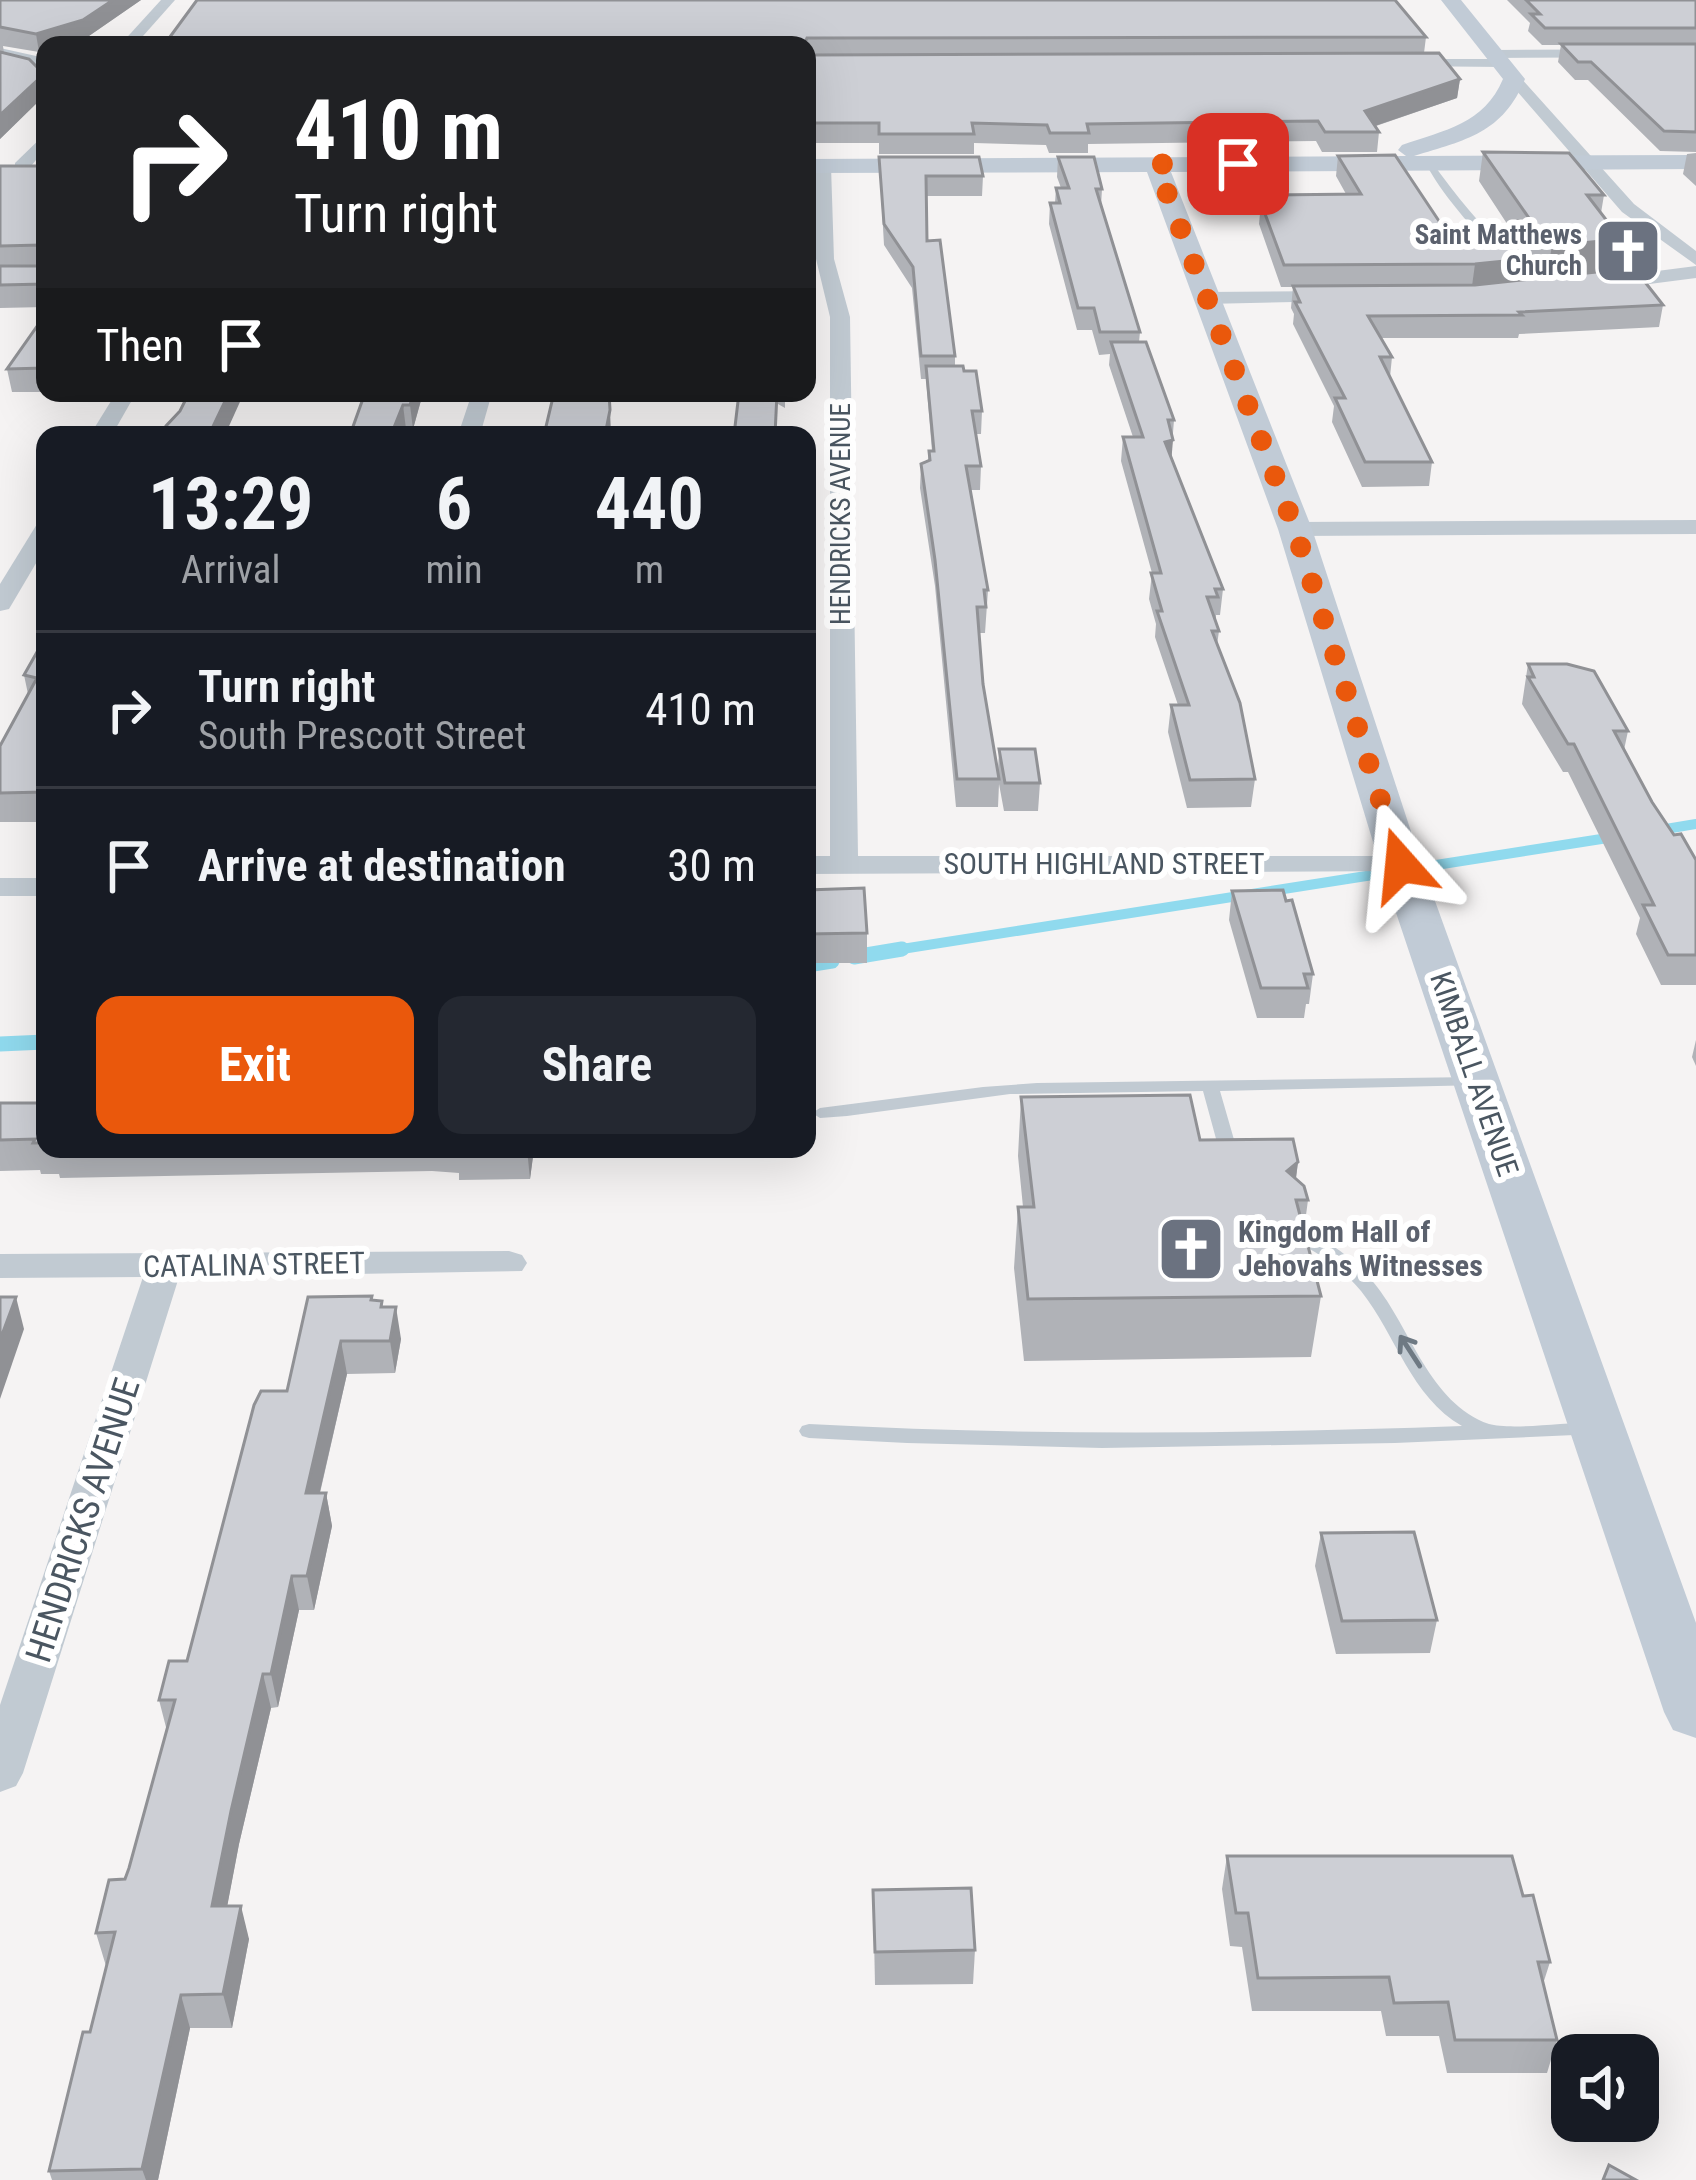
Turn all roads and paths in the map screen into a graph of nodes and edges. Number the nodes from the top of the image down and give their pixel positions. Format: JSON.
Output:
{"nodes":[{"id":1,"x":168,"y":0,"type":"edge"},
{"id":2,"x":1450,"y":0,"type":"edge"},
{"id":3,"x":136,"y":36,"type":"edge"},
{"id":4,"x":0,"y":52,"type":"edge"},
{"id":5,"x":1696,"y":53,"type":"edge"},
{"id":6,"x":36,"y":60,"type":"edge"},
{"id":7,"x":1383,"y":63,"type":"edge"},
{"id":8,"x":1504,"y":65,"type":"junction"},
{"id":9,"x":1428,"y":163,"type":"junction"},
{"id":10,"x":1591,"y":163,"type":"junction"},
{"id":11,"x":1696,"y":163,"type":"edge"},
{"id":12,"x":1156,"y":164,"type":"junction"},
{"id":13,"x":1279,"y":164,"type":"junction"},
{"id":14,"x":1317,"y":164,"type":"junction"},
{"id":15,"x":816,"y":166,"type":"edge"},
{"id":16,"x":816,"y":175,"type":"edge"},
{"id":17,"x":1192,"y":206,"type":"junction"},
{"id":18,"x":1696,"y":260,"type":"edge"},
{"id":19,"x":1696,"y":272,"type":"edge"},
{"id":20,"x":1551,"y":291,"type":"junction"},
{"id":21,"x":1511,"y":293,"type":"edge"},
{"id":22,"x":1361,"y":297,"type":"edge"},
{"id":23,"x":1206,"y":298,"type":"junction"},
{"id":24,"x":1696,"y":527,"type":"edge"},
{"id":25,"x":1295,"y":529,"type":"junction"},
{"id":26,"x":36,"y":544,"type":"edge"},
{"id":27,"x":0,"y":604,"type":"edge"},
{"id":28,"x":844,"y":863,"type":"junction"},
{"id":29,"x":816,"y":865,"type":"edge"},
{"id":30,"x":1401,"y":865,"type":"junction"},
{"id":31,"x":0,"y":887,"type":"edge"},
{"id":32,"x":36,"y":887,"type":"edge"},
{"id":33,"x":1477,"y":1082,"type":"junction"},
{"id":34,"x":1211,"y":1089,"type":"junction"},
{"id":35,"x":820,"y":1114,"type":"dead end"},
{"id":36,"x":1236,"y":1174,"type":"edge"},
{"id":37,"x":1292,"y":1232,"type":"edge"},
{"id":38,"x":509,"y":1263,"type":"dead end"},
{"id":39,"x":0,"y":1267,"type":"edge"},
{"id":40,"x":164,"y":1267,"type":"junction"},
{"id":41,"x":1597,"y":1429,"type":"junction"},
{"id":42,"x":809,"y":1431,"type":"dead end"},
{"id":43,"x":1490,"y":1433,"type":"junction"},
{"id":44,"x":1696,"y":1712,"type":"edge"},
{"id":45,"x":0,"y":1773,"type":"edge"}],
"edges":[{"from":1,"to":3,"type":"street"},
{"from":2,"to":8,"type":"main road"},
{"from":4,"to":6,"type":"street"},
{"from":5,"to":8,"type":"street"},
{"from":7,"to":8,"type":"street"},
{"from":8,"to":10,"type":"street"},
{"from":8,"to":14,"type":"main road"},
{"from":9,"to":10,"type":"main road"},
{"from":9,"to":14,"type":"main road"},
{"from":9,"to":20,"type":"lane"},
{"from":10,"to":11,"type":"main road"},
{"from":10,"to":18,"type":"street"},
{"from":12,"to":13,"type":"main road"},
{"from":12,"to":15,"type":"main road"},
{"from":12,"to":17,"type":"main road","name":"KIMBALL AVENUE"},
{"from":13,"to":14,"type":"main road"},
{"from":13,"to":17,"type":"main road"},
{"from":16,"to":28,"type":"street","name":"HENDRICKS AVENUE"},
{"from":17,"to":23,"type":"main road","name":"KIMBALL AVENUE"},
{"from":19,"to":20,"type":"street"},
{"from":20,"to":21,"type":"street"},
{"from":22,"to":23,"type":"street"},
{"from":23,"to":25,"type":"main road","name":"KIMBALL AVENUE"},
{"from":24,"to":25,"type":"street"},
{"from":25,"to":30,"type":"main road","name":"KIMBALL AVENUE"},
{"from":26,"to":27,"type":"street"},
{"from":28,"to":29,"type":"street","name":"SOUTH HIGHLAND STREET"},
{"from":28,"to":30,"type":"street","name":"SOUTH HIGHLAND STREET"},
{"from":30,"to":33,"type":"main road","name":"KIMBALL AVENUE"},
{"from":31,"to":32,"type":"street"},
{"from":33,"to":34,"type":"lane"},
{"from":33,"to":41,"type":"main road","name":"KIMBALL AVENUE"},
{"from":34,"to":35,"type":"lane"},
{"from":34,"to":36,"type":"lane"},
{"from":43,"to":37,"type":"lane","one_way":true},
{"from":38,"to":40,"type":"street","name":"CATALINA STREET"},
{"from":39,"to":40,"type":"street","name":"CATALINA STREET"},
{"from":40,"to":45,"type":"street","name":"HENDRICKS AVENUE"},
{"from":41,"to":43,"type":"lane"},
{"from":41,"to":44,"type":"main road","name":"KIMBALL AVENUE"},
{"from":42,"to":43,"type":"lane"}]}
